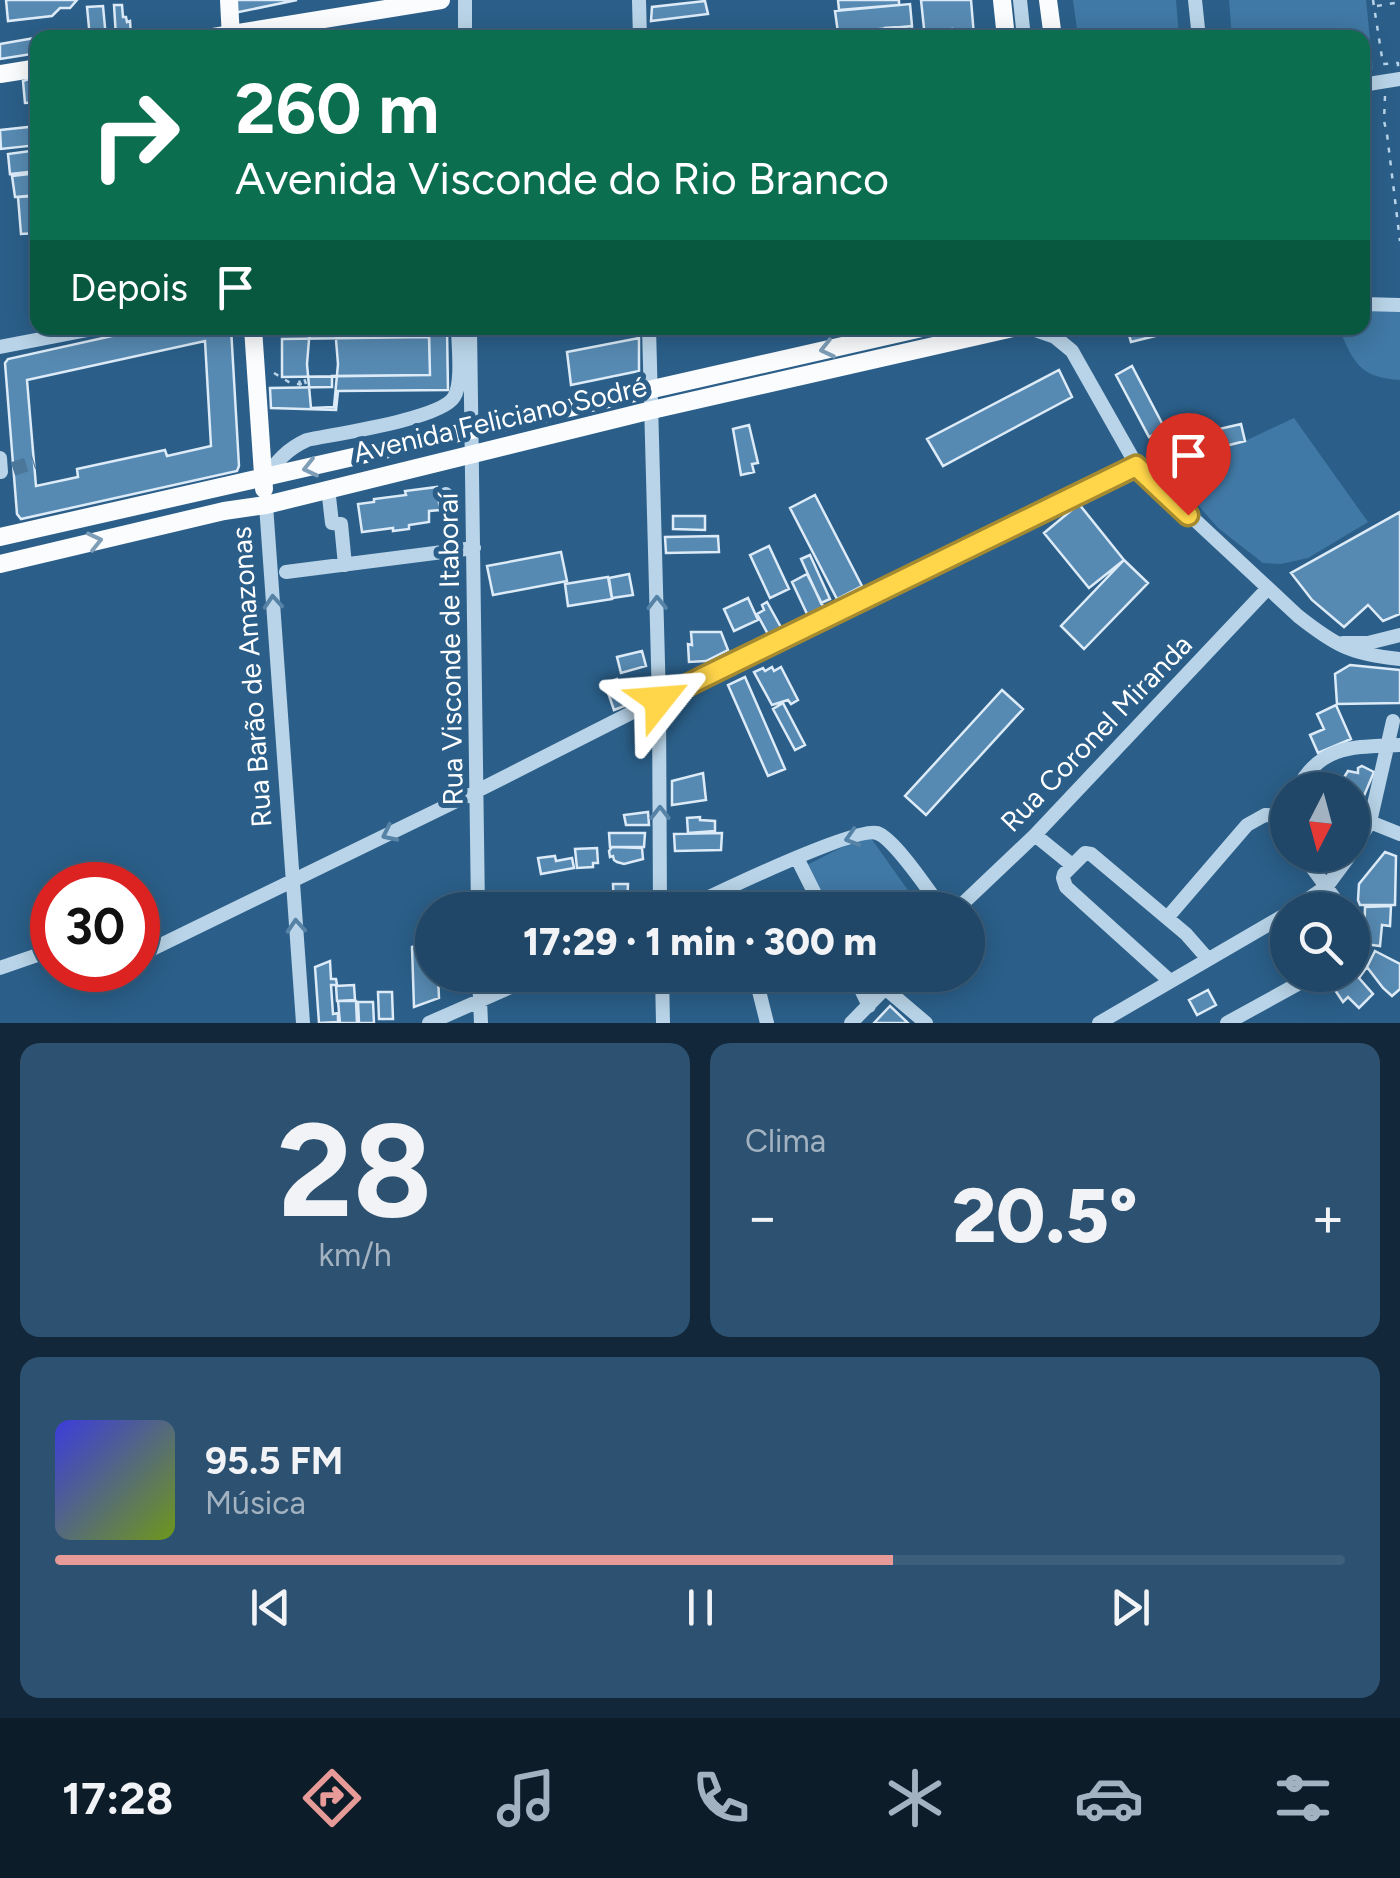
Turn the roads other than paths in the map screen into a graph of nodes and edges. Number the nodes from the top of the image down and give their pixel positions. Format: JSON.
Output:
{"nodes":[{"id":1,"x":229,"y":0,"type":"edge"},
{"id":2,"x":442,"y":0,"type":"edge"},
{"id":3,"x":465,"y":0,"type":"edge"},
{"id":4,"x":640,"y":0,"type":"edge"},
{"id":5,"x":1002,"y":0,"type":"edge"},
{"id":6,"x":1020,"y":0,"type":"edge"},
{"id":7,"x":1048,"y":0,"type":"edge"},
{"id":8,"x":1195,"y":0,"type":"edge"},
{"id":9,"x":231,"y":30,"type":"edge"},
{"id":10,"x":261,"y":30,"type":"edge"},
{"id":11,"x":466,"y":30,"type":"edge"},
{"id":12,"x":640,"y":30,"type":"edge"},
{"id":13,"x":1005,"y":30,"type":"edge"},
{"id":14,"x":1023,"y":30,"type":"edge"},
{"id":15,"x":1052,"y":30,"type":"edge"},
{"id":16,"x":1198,"y":30,"type":"edge"},
{"id":17,"x":30,"y":69,"type":"edge"},
{"id":18,"x":0,"y":74,"type":"edge"},
{"id":19,"x":1400,"y":79,"type":"edge"},
{"id":20,"x":1370,"y":85,"type":"edge"},
{"id":21,"x":1370,"y":304,"type":"edge"},
{"id":22,"x":1400,"y":305,"type":"edge"},
{"id":23,"x":62,"y":335,"type":"edge"},
{"id":24,"x":255,"y":335,"type":"edge"},
{"id":25,"x":458,"y":335,"type":"edge"},
{"id":26,"x":470,"y":335,"type":"edge"},
{"id":27,"x":649,"y":335,"type":"edge"},
{"id":28,"x":891,"y":335,"type":"edge"},
{"id":29,"x":982,"y":335,"type":"edge"},
{"id":30,"x":1048,"y":335,"type":"edge"},
{"id":31,"x":0,"y":347,"type":"edge"},
{"id":32,"x":652,"y":389,"type":"junction"},
{"id":33,"x":652,"y":410,"type":"junction"},
{"id":34,"x":473,"y":430,"type":"junction"},
{"id":35,"x":472,"y":453,"type":"junction"},
{"id":36,"x":0,"y":458,"type":"edge"},
{"id":37,"x":1136,"y":466,"type":"junction"},
{"id":38,"x":5,"y":471,"type":"edge"},
{"id":39,"x":264,"y":479,"type":"junction"},
{"id":40,"x":328,"y":488,"type":"junction"},
{"id":41,"x":446,"y":494,"type":"dead end"},
{"id":42,"x":266,"y":505,"type":"junction"},
{"id":43,"x":0,"y":538,"type":"edge"},
{"id":44,"x":474,"y":548,"type":"junction"},
{"id":45,"x":451,"y":550,"type":"junction"},
{"id":46,"x":0,"y":564,"type":"edge"},
{"id":47,"x":345,"y":564,"type":"junction"},
{"id":48,"x":286,"y":572,"type":"dead end"},
{"id":49,"x":1268,"y":588,"type":"junction"},
{"id":50,"x":1400,"y":634,"type":"edge"},
{"id":51,"x":1337,"y":643,"type":"junction"},
{"id":52,"x":1400,"y":659,"type":"edge"},
{"id":53,"x":659,"y":700,"type":"junction"},
{"id":54,"x":1394,"y":721,"type":"dead end"},
{"id":55,"x":1393,"y":746,"type":"edge"},
{"id":56,"x":1310,"y":772,"type":"edge"},
{"id":57,"x":477,"y":792,"type":"junction"},
{"id":58,"x":1270,"y":815,"type":"edge"},
{"id":59,"x":1370,"y":822,"type":"joint"},
{"id":60,"x":1400,"y":834,"type":"edge"},
{"id":61,"x":1035,"y":835,"type":"junction"},
{"id":62,"x":797,"y":858,"type":"junction"},
{"id":63,"x":1072,"y":865,"type":"junction"},
{"id":64,"x":1314,"y":872,"type":"edge"},
{"id":65,"x":1337,"y":872,"type":"edge"},
{"id":66,"x":293,"y":881,"type":"junction"},
{"id":67,"x":732,"y":886,"type":"junction"},
{"id":68,"x":1327,"y":886,"type":"junction"},
{"id":69,"x":478,"y":892,"type":"edge"},
{"id":70,"x":660,"y":892,"type":"edge"},
{"id":71,"x":720,"y":892,"type":"edge"},
{"id":72,"x":734,"y":892,"type":"edge"},
{"id":73,"x":814,"y":892,"type":"edge"},
{"id":74,"x":929,"y":892,"type":"edge"},
{"id":75,"x":975,"y":892,"type":"edge"},
{"id":76,"x":1318,"y":892,"type":"edge"},
{"id":77,"x":1331,"y":892,"type":"edge"},
{"id":78,"x":1167,"y":918,"type":"junction"},
{"id":79,"x":1270,"y":923,"type":"edge"},
{"id":80,"x":160,"y":945,"type":"edge"},
{"id":81,"x":30,"y":958,"type":"edge"},
{"id":82,"x":1207,"y":958,"type":"junction"},
{"id":83,"x":0,"y":968,"type":"edge"},
{"id":84,"x":1170,"y":982,"type":"junction"},
{"id":85,"x":480,"y":992,"type":"edge"},
{"id":86,"x":501,"y":992,"type":"edge"},
{"id":87,"x":662,"y":992,"type":"edge"},
{"id":88,"x":759,"y":992,"type":"edge"},
{"id":89,"x":862,"y":992,"type":"edge"},
{"id":90,"x":883,"y":992,"type":"edge"},
{"id":91,"x":890,"y":992,"type":"edge"},
{"id":92,"x":1283,"y":992,"type":"edge"},
{"id":93,"x":480,"y":1002,"type":"junction"},
{"id":94,"x":869,"y":1006,"type":"junction"},
{"id":95,"x":304,"y":1023,"type":"edge"},
{"id":96,"x":429,"y":1023,"type":"edge"},
{"id":97,"x":480,"y":1023,"type":"edge"},
{"id":98,"x":663,"y":1023,"type":"edge"},
{"id":99,"x":767,"y":1023,"type":"edge"},
{"id":100,"x":851,"y":1023,"type":"edge"},
{"id":101,"x":926,"y":1023,"type":"edge"},
{"id":102,"x":1099,"y":1023,"type":"edge"},
{"id":103,"x":1227,"y":1023,"type":"edge"}],
"edges":[{"from":1,"to":9,"type":"main road"},
{"from":2,"to":10,"type":"main road"},
{"from":3,"to":11,"type":"street"},
{"from":4,"to":12,"type":"street"},
{"from":5,"to":13,"type":"main road"},
{"from":6,"to":14,"type":"street"},
{"from":7,"to":15,"type":"main road"},
{"from":8,"to":16,"type":"street"},
{"from":17,"to":18,"type":"main road"},
{"from":19,"to":20,"type":"street"},
{"from":21,"to":22,"type":"street"},
{"from":23,"to":31,"type":"street"},
{"from":24,"to":39,"type":"main road","name":"Rua Barão de Amazonas"},
{"from":25,"to":39,"type":"street"},
{"from":26,"to":34,"type":"street","name":"Rua Visconde de Itaboraí"},
{"from":27,"to":32,"type":"street"},
{"from":28,"to":32,"type":"main road","name":"Avenida Feliciano Sodré","one_way":true},
{"from":29,"to":33,"type":"main road","name":"Avenida Feliciano Sodré"},
{"from":30,"to":37,"type":"street"},
{"from":32,"to":33,"type":"street"},
{"from":32,"to":34,"type":"main road","name":"Avenida Feliciano Sodré"},
{"from":33,"to":35,"type":"main road","name":"Avenida Feliciano Sodré"},
{"from":53,"to":33,"type":"street","one_way":true},
{"from":34,"to":35,"type":"street","name":"Rua Visconde de Itaboraí"},
{"from":34,"to":39,"type":"main road","name":"Avenida Feliciano Sodré","one_way":true},
{"from":35,"to":40,"type":"main road","name":"Avenida Feliciano Sodré"},
{"from":35,"to":44,"type":"street","name":"Rua Visconde de Itaboraí"},
{"from":36,"to":38,"type":"street"},
{"from":37,"to":49,"type":"street"},
{"from":37,"to":53,"type":"street"},
{"from":39,"to":42,"type":"main road","name":"Rua Barão de Amazonas"},
{"from":39,"to":43,"type":"main road","name":"Avenida Feliciano Sodré"},
{"from":40,"to":42,"type":"main road","name":"Avenida Feliciano Sodré"},
{"from":40,"to":47,"type":"street"},
{"from":41,"to":45,"type":"street"},
{"from":46,"to":42,"type":"main road","name":"Avenida Feliciano Sodré","one_way":true},
{"from":66,"to":42,"type":"street","name":"Rua Barão de Amazonas","one_way":true},
{"from":44,"to":45,"type":"street"},
{"from":44,"to":57,"type":"street","name":"Rua Visconde de Itaboraí"},
{"from":45,"to":47,"type":"street"},
{"from":47,"to":48,"type":"street"},
{"from":49,"to":51,"type":"street"},
{"from":49,"to":61,"type":"street","name":"Rua Coronel Miranda"},
{"from":50,"to":51,"type":"street"},
{"from":51,"to":52,"type":"street"},
{"from":53,"to":57,"type":"street"},
{"from":70,"to":53,"type":"street","one_way":true},
{"from":54,"to":55,"type":"street"},
{"from":55,"to":56,"type":"street"},
{"from":55,"to":59,"type":"street"},
{"from":57,"to":66,"type":"street","one_way":true},
{"from":57,"to":69,"type":"street","name":"Rua Visconde de Itaboraí"},
{"from":58,"to":78,"type":"street"},
{"from":59,"to":60,"type":"street"},
{"from":61,"to":63,"type":"street"},
{"from":61,"to":75,"type":"street","name":"Rua Coronel Miranda"},
{"from":62,"to":67,"type":"street"},
{"from":62,"to":73,"type":"street"},
{"from":74,"to":62,"type":"street","one_way":true},
{"from":63,"to":78,"type":"street"},
{"from":63,"to":84,"type":"street"},
{"from":64,"to":68,"type":"street"},
{"from":65,"to":68,"type":"street"},
{"from":66,"to":80,"type":"street"},
{"from":95,"to":66,"type":"street","name":"Rua Barão de Amazonas","one_way":true},
{"from":67,"to":71,"type":"street"},
{"from":67,"to":72,"type":"street"},
{"from":68,"to":76,"type":"street"},
{"from":68,"to":77,"type":"street"},
{"from":78,"to":82,"type":"street"},
{"from":79,"to":82,"type":"street"},
{"from":81,"to":83,"type":"street"},
{"from":82,"to":84,"type":"street"},
{"from":84,"to":102,"type":"street"},
{"from":85,"to":93,"type":"street"},
{"from":86,"to":93,"type":"street"},
{"from":87,"to":98,"type":"street"},
{"from":88,"to":99,"type":"street"},
{"from":89,"to":94,"type":"street"},
{"from":90,"to":94,"type":"street"},
{"from":91,"to":101,"type":"street"},
{"from":92,"to":103,"type":"street"},
{"from":93,"to":96,"type":"street"},
{"from":93,"to":97,"type":"street"},
{"from":94,"to":100,"type":"street"}]}
